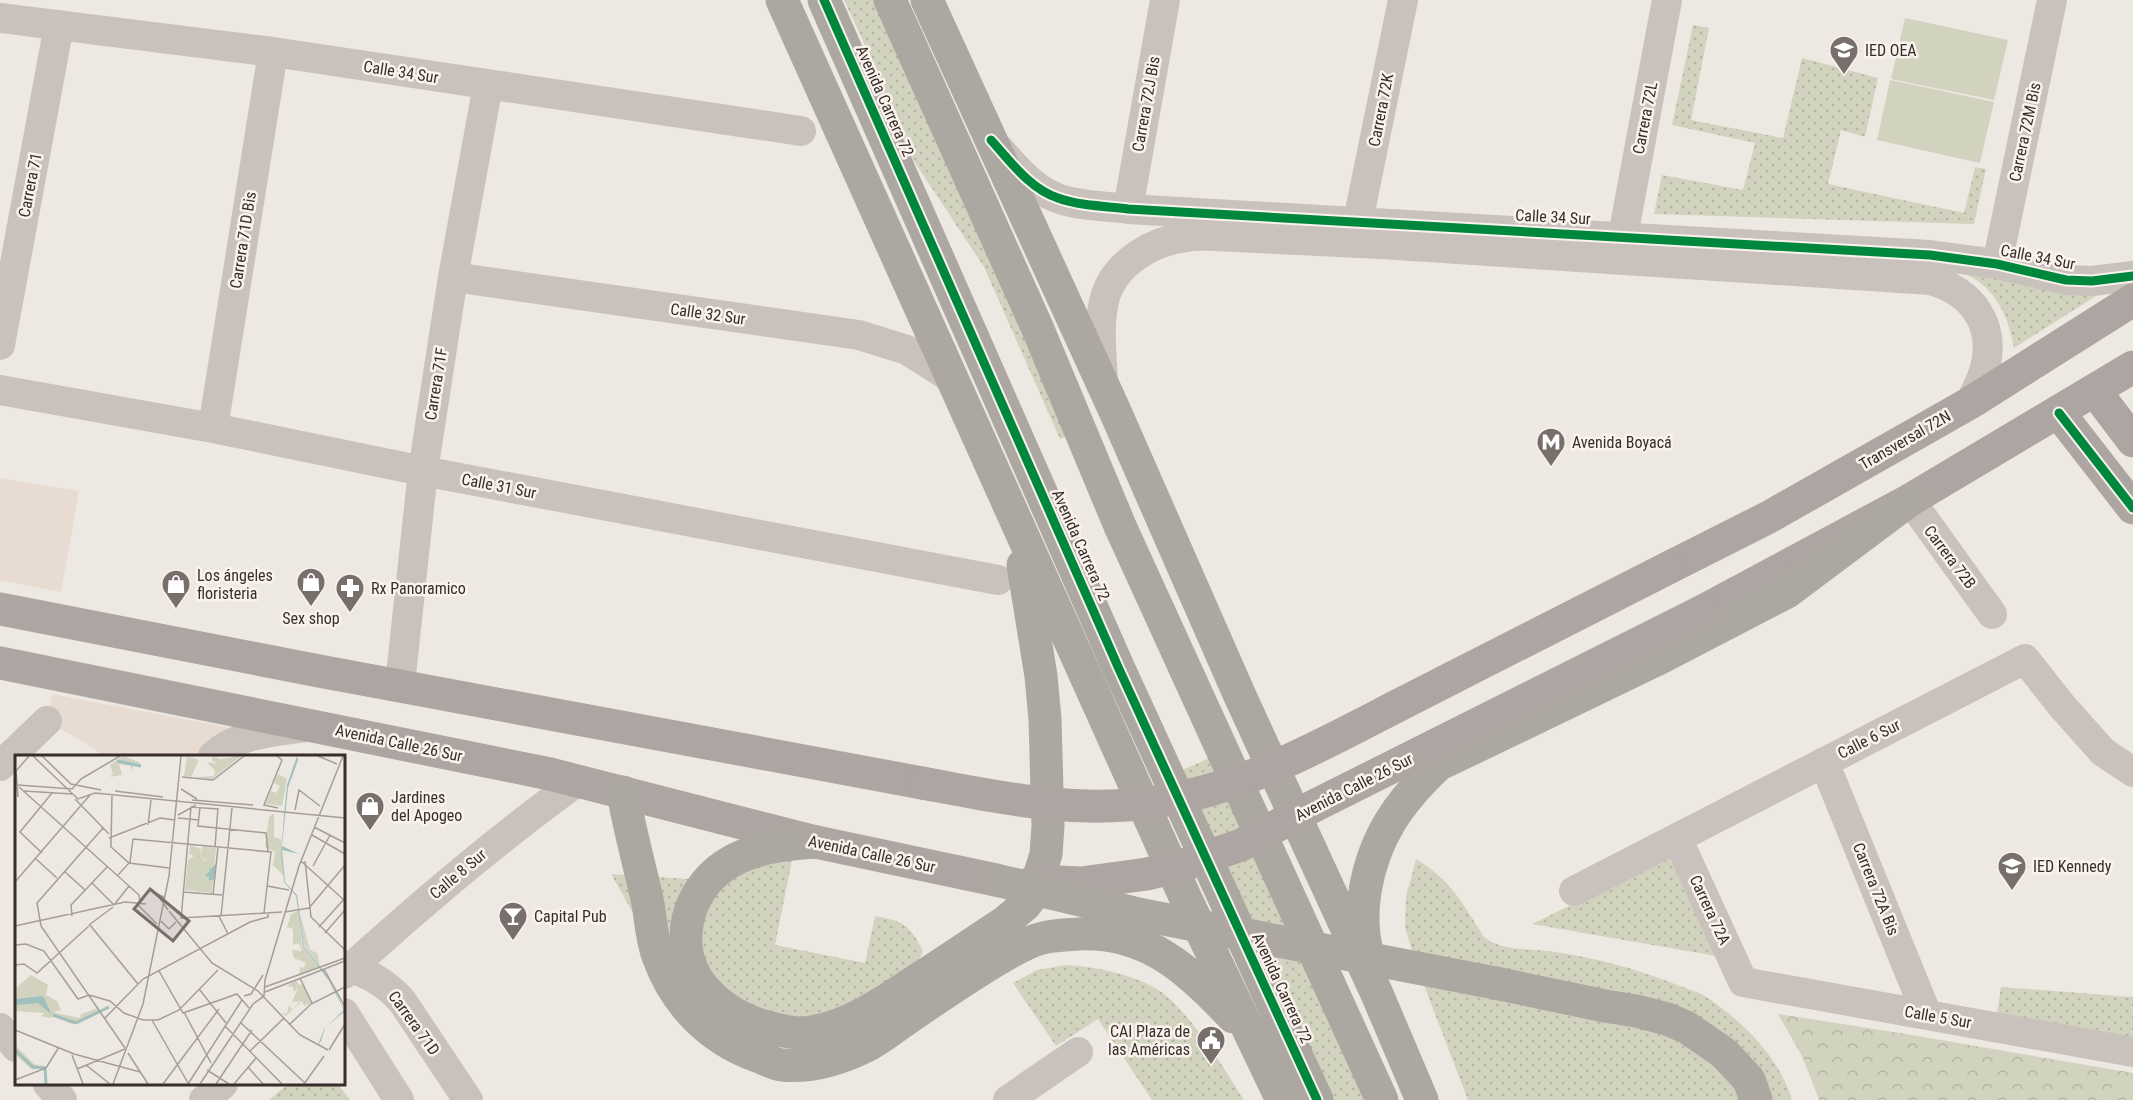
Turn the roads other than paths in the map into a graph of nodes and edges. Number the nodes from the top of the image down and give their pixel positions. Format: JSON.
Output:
{"nodes":[{"id":1,"x":782,"y":0,"type":"edge"},
{"id":2,"x":824,"y":0,"type":"edge"},
{"id":3,"x":890,"y":0,"type":"edge"},
{"id":4,"x":927,"y":0,"type":"edge"},
{"id":5,"x":1165,"y":0,"type":"edge"},
{"id":6,"x":1403,"y":0,"type":"edge"},
{"id":7,"x":1667,"y":0,"type":"edge"},
{"id":8,"x":2052,"y":0,"type":"edge"},
{"id":9,"x":0,"y":18,"type":"edge"},
{"id":10,"x":59,"y":25,"type":"junction"},
{"id":11,"x":845,"y":46,"type":"junction"},
{"id":12,"x":273,"y":52,"type":"junction"},
{"id":13,"x":953,"y":57,"type":"junction"},
{"id":14,"x":488,"y":85,"type":"junction"},
{"id":15,"x":801,"y":132,"type":"dead end"},
{"id":16,"x":991,"y":140,"type":"junction"},
{"id":17,"x":855,"y":163,"type":"junction"},
{"id":18,"x":1128,"y":208,"type":"junction"},
{"id":19,"x":1374,"y":229,"type":"junction"},
{"id":20,"x":1623,"y":236,"type":"junction"},
{"id":21,"x":1997,"y":264,"type":"junction"},
{"id":22,"x":2133,"y":276,"type":"edge"},
{"id":23,"x":453,"y":277,"type":"junction"},
{"id":24,"x":2133,"y":300,"type":"edge"},
{"id":25,"x":0,"y":345,"type":"edge"},
{"id":26,"x":2133,"y":367,"type":"edge"},
{"id":27,"x":953,"y":379,"type":"junction"},
{"id":28,"x":1103,"y":386,"type":"junction"},
{"id":29,"x":0,"y":390,"type":"edge"},
{"id":30,"x":2095,"y":391,"type":"junction"},
{"id":31,"x":1970,"y":403,"type":"junction"},
{"id":32,"x":2059,"y":413,"type":"junction"},
{"id":33,"x":213,"y":428,"type":"junction"},
{"id":34,"x":2133,"y":441,"type":"edge"},
{"id":35,"x":423,"y":471,"type":"junction"},
{"id":36,"x":1910,"y":501,"type":"junction"},
{"id":37,"x":2133,"y":508,"type":"edge"},
{"id":38,"x":1015,"y":518,"type":"junction"},
{"id":39,"x":998,"y":580,"type":"dead end"},
{"id":40,"x":0,"y":609,"type":"edge"},
{"id":41,"x":1992,"y":614,"type":"dead end"},
{"id":42,"x":0,"y":663,"type":"edge"},
{"id":43,"x":400,"y":684,"type":"junction"},
{"id":44,"x":47,"y":721,"type":"dead end"},
{"id":45,"x":315,"y":726,"type":"junction"},
{"id":46,"x":214,"y":755,"type":"edge"},
{"id":47,"x":1824,"y":762,"type":"junction"},
{"id":48,"x":0,"y":766,"type":"edge"},
{"id":49,"x":2133,"y":772,"type":"edge"},
{"id":50,"x":578,"y":781,"type":"junction"},
{"id":51,"x":624,"y":792,"type":"junction"},
{"id":52,"x":1677,"y":838,"type":"junction"},
{"id":53,"x":816,"y":842,"type":"junction"},
{"id":54,"x":996,"y":880,"type":"junction"},
{"id":55,"x":1574,"y":891,"type":"dead end"},
{"id":56,"x":346,"y":969,"type":"edge"},
{"id":57,"x":1743,"y":982,"type":"joint"},
{"id":58,"x":1377,"y":994,"type":"junction"},
{"id":59,"x":345,"y":1015,"type":"edge"},
{"id":60,"x":1927,"y":1016,"type":"junction"},
{"id":61,"x":0,"y":1028,"type":"edge"},
{"id":62,"x":1255,"y":1041,"type":"junction"},
{"id":63,"x":15,"y":1046,"type":"edge"},
{"id":64,"x":1078,"y":1052,"type":"dead end"},
{"id":65,"x":2133,"y":1052,"type":"edge"},
{"id":66,"x":50,"y":1085,"type":"edge"},
{"id":67,"x":221,"y":1085,"type":"edge"},
{"id":68,"x":62,"y":1100,"type":"edge"},
{"id":69,"x":204,"y":1100,"type":"edge"},
{"id":70,"x":399,"y":1100,"type":"edge"},
{"id":71,"x":468,"y":1100,"type":"edge"},
{"id":72,"x":1008,"y":1100,"type":"edge"},
{"id":73,"x":1282,"y":1100,"type":"edge"},
{"id":74,"x":1317,"y":1100,"type":"edge"},
{"id":75,"x":1382,"y":1100,"type":"edge"},
{"id":76,"x":1422,"y":1100,"type":"edge"},
{"id":77,"x":1756,"y":1100,"type":"edge"}],
"edges":[{"from":1,"to":17,"type":"highway"},
{"from":2,"to":11,"type":"highway","name":"Avenida Carrera 72"},
{"from":3,"to":13,"type":"highway"},
{"from":3,"to":75,"type":"highway"},
{"from":4,"to":13,"type":"highway"},
{"from":5,"to":18,"type":"street","name":"Carrera 72J Bis"},
{"from":6,"to":19,"type":"street","name":"Carrera 72K"},
{"from":7,"to":20,"type":"street","name":"Carrera 72L"},
{"from":8,"to":21,"type":"street","name":"Carrera 72M Bis"},
{"from":9,"to":10,"type":"street","name":"Calle 34 Sur"},
{"from":10,"to":12,"type":"street","name":"Calle 34 Sur"},
{"from":10,"to":25,"type":"street","name":"Carrera 71"},
{"from":11,"to":17,"type":"highway"},
{"from":11,"to":74,"type":"highway","name":"Avenida Carrera 72"},
{"from":12,"to":14,"type":"street","name":"Calle 34 Sur"},
{"from":12,"to":33,"type":"street","name":"Carrera 71D Bis"},
{"from":13,"to":16,"type":"highway"},
{"from":14,"to":15,"type":"street","name":"Calle 34 Sur"},
{"from":14,"to":23,"type":"street","name":"Carrera 71F"},
{"from":16,"to":18,"type":"street","name":"Calle 34 Sur"},
{"from":16,"to":28,"type":"highway"},
{"from":17,"to":27,"type":"highway"},
{"from":18,"to":19,"type":"street","name":"Calle 34 Sur"},
{"from":19,"to":20,"type":"street","name":"Calle 34 Sur"},
{"from":19,"to":28,"type":"street","name":"Calle 34 Sur"},
{"from":19,"to":31,"type":"street","name":"Calle 34 Sur"},
{"from":20,"to":21,"type":"street","name":"Calle 34 Sur"},
{"from":21,"to":22,"type":"street","name":"Calle 34 Sur"},
{"from":23,"to":27,"type":"street","name":"Calle 32 Sur"},
{"from":23,"to":35,"type":"street","name":"Carrera 71F"},
{"from":24,"to":31,"type":"main road","name":"Transversal 72N"},
{"from":26,"to":30,"type":"main road"},
{"from":27,"to":38,"type":"highway"},
{"from":28,"to":58,"type":"highway"},
{"from":29,"to":33,"type":"street","name":"Calle 31 Sur"},
{"from":30,"to":32,"type":"main road"},
{"from":30,"to":34,"type":"main road"},
{"from":31,"to":43,"type":"main road","name":"Transversal 72N","bridge":true},
{"from":32,"to":36,"type":"main road"},
{"from":32,"to":37,"type":"main road"},
{"from":33,"to":35,"type":"street","name":"Calle 31 Sur"},
{"from":35,"to":39,"type":"street","name":"Calle 31 Sur"},
{"from":35,"to":43,"type":"street","name":"Carrera 71F"},
{"from":36,"to":41,"type":"street","name":"Carrera 72B"},
{"from":36,"to":54,"type":"main road","name":"Avenida Calle 26 Sur","bridge":true},
{"from":36,"to":58,"type":"highway"},
{"from":38,"to":53,"type":"highway"},
{"from":38,"to":62,"type":"highway"},
{"from":40,"to":43,"type":"main road"},
{"from":42,"to":45,"type":"main road","name":"Avenida Calle 26 Sur"},
{"from":44,"to":48,"type":"street"},
{"from":45,"to":46,"type":"street"},
{"from":45,"to":50,"type":"main road","name":"Avenida Calle 26 Sur"},
{"from":47,"to":49,"type":"street","name":"Calle 6 Sur"},
{"from":47,"to":52,"type":"street","name":"Calle 6 Sur"},
{"from":47,"to":60,"type":"street","name":"Carrera 72A Bis"},
{"from":50,"to":51,"type":"main road","name":"Avenida Calle 26 Sur"},
{"from":50,"to":56,"type":"street","name":"Calle 8 Sur"},
{"from":51,"to":53,"type":"main road","name":"Avenida Calle 26 Sur"},
{"from":51,"to":62,"type":"highway"},
{"from":52,"to":55,"type":"street","name":"Calle 6 Sur"},
{"from":52,"to":57,"type":"street","name":"Carrera 72A"},
{"from":53,"to":54,"type":"main road","name":"Avenida Calle 26 Sur"},
{"from":54,"to":77,"type":"highway","bridge":true},
{"from":56,"to":71,"type":"street","name":"Carrera 71D"},
{"from":57,"to":60,"type":"street","name":"Calle 5 Sur"},
{"from":58,"to":76,"type":"highway"},
{"from":59,"to":70,"type":"street"},
{"from":60,"to":65,"type":"street","name":"Calle 5 Sur"},
{"from":61,"to":63,"type":"street"},
{"from":62,"to":73,"type":"highway"},
{"from":64,"to":72,"type":"street"},
{"from":66,"to":68,"type":"street"},
{"from":67,"to":69,"type":"street"}]}
